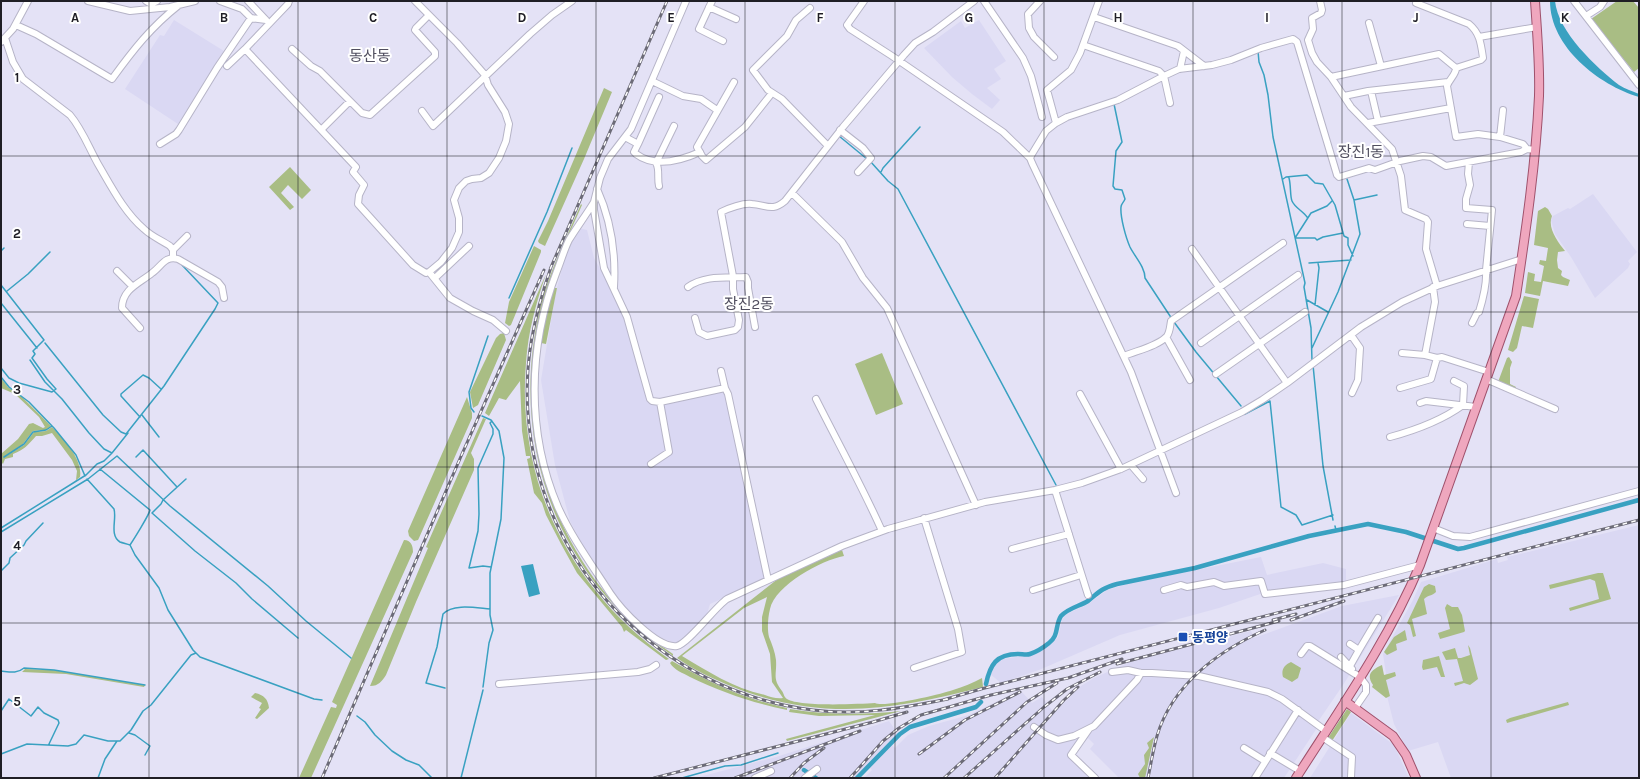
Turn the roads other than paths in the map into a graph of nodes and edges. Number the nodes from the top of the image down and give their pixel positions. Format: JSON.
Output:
{"nodes":[{"id":1,"x":28,"y":1,"type":"edge"},
{"id":2,"x":88,"y":1,"type":"edge"},
{"id":3,"x":146,"y":1,"type":"edge"},
{"id":4,"x":157,"y":1,"type":"edge"},
{"id":5,"x":195,"y":1,"type":"edge"},
{"id":6,"x":220,"y":1,"type":"edge"},
{"id":7,"x":248,"y":1,"type":"edge"},
{"id":8,"x":289,"y":1,"type":"edge"},
{"id":9,"x":415,"y":1,"type":"edge"},
{"id":10,"x":572,"y":1,"type":"edge"},
{"id":11,"x":686,"y":1,"type":"edge"},
{"id":12,"x":864,"y":1,"type":"edge"},
{"id":13,"x":974,"y":1,"type":"edge"},
{"id":14,"x":984,"y":1,"type":"edge"},
{"id":15,"x":1040,"y":1,"type":"edge"},
{"id":16,"x":1099,"y":1,"type":"edge"},
{"id":17,"x":1320,"y":1,"type":"edge"},
{"id":18,"x":1535,"y":1,"type":"edge"},
{"id":19,"x":1574,"y":1,"type":"edge"},
{"id":20,"x":1604,"y":1,"type":"edge"},
{"id":21,"x":1416,"y":3,"type":"dead end"},
{"id":22,"x":711,"y":4,"type":"edge"},
{"id":23,"x":178,"y":5,"type":"junction"},
{"id":24,"x":810,"y":8,"type":"dead end"},
{"id":25,"x":429,"y":15,"type":"junction"},
{"id":26,"x":1586,"y":16,"type":"junction"},
{"id":27,"x":1094,"y":17,"type":"junction"},
{"id":28,"x":251,"y":18,"type":"junction"},
{"id":29,"x":736,"y":19,"type":"dead end"},
{"id":30,"x":268,"y":22,"type":"junction"},
{"id":31,"x":1369,"y":23,"type":"dead end"},
{"id":32,"x":16,"y":25,"type":"junction"},
{"id":33,"x":1536,"y":28,"type":"junction"},
{"id":34,"x":1479,"y":37,"type":"junction"},
{"id":35,"x":3,"y":40,"type":"edge"},
{"id":36,"x":723,"y":41,"type":"dead end"},
{"id":37,"x":1083,"y":45,"type":"junction"},
{"id":38,"x":292,"y":48,"type":"dead end"},
{"id":39,"x":245,"y":49,"type":"junction"},
{"id":40,"x":1184,"y":51,"type":"junction"},
{"id":41,"x":1054,"y":58,"type":"dead end"},
{"id":42,"x":899,"y":61,"type":"junction"},
{"id":43,"x":227,"y":66,"type":"dead end"},
{"id":44,"x":1204,"y":66,"type":"junction"},
{"id":45,"x":1381,"y":66,"type":"junction"},
{"id":46,"x":1456,"y":68,"type":"junction"},
{"id":47,"x":1180,"y":69,"type":"junction"},
{"id":48,"x":485,"y":75,"type":"junction"},
{"id":49,"x":1164,"y":76,"type":"junction"},
{"id":50,"x":1331,"y":77,"type":"junction"},
{"id":51,"x":652,"y":81,"type":"junction"},
{"id":52,"x":734,"y":82,"type":"dead end"},
{"id":53,"x":1448,"y":82,"type":"junction"},
{"id":54,"x":1639,"y":86,"type":"edge"},
{"id":55,"x":1372,"y":91,"type":"junction"},
{"id":56,"x":772,"y":93,"type":"junction"},
{"id":57,"x":1344,"y":96,"type":"junction"},
{"id":58,"x":659,"y":97,"type":"dead end"},
{"id":59,"x":350,"y":101,"type":"junction"},
{"id":60,"x":1170,"y":103,"type":"dead end"},
{"id":61,"x":1451,"y":108,"type":"junction"},
{"id":62,"x":422,"y":110,"type":"dead end"},
{"id":63,"x":717,"y":110,"type":"junction"},
{"id":64,"x":1503,"y":110,"type":"dead end"},
{"id":65,"x":1042,"y":117,"type":"dead end"},
{"id":66,"x":1378,"y":121,"type":"junction"},
{"id":67,"x":1056,"y":123,"type":"junction"},
{"id":68,"x":1368,"y":123,"type":"junction"},
{"id":69,"x":674,"y":126,"type":"dead end"},
{"id":70,"x":321,"y":130,"type":"junction"},
{"id":71,"x":840,"y":130,"type":"junction"},
{"id":72,"x":625,"y":137,"type":"junction"},
{"id":73,"x":1500,"y":137,"type":"junction"},
{"id":74,"x":160,"y":144,"type":"dead end"},
{"id":75,"x":638,"y":144,"type":"junction"},
{"id":76,"x":828,"y":146,"type":"junction"},
{"id":77,"x":1531,"y":149,"type":"junction"},
{"id":78,"x":700,"y":152,"type":"junction"},
{"id":79,"x":1030,"y":158,"type":"junction"},
{"id":80,"x":656,"y":162,"type":"junction"},
{"id":81,"x":1397,"y":162,"type":"junction"},
{"id":82,"x":1469,"y":162,"type":"junction"},
{"id":83,"x":858,"y":172,"type":"dead end"},
{"id":84,"x":659,"y":186,"type":"dead end"},
{"id":85,"x":598,"y":189,"type":"junction"},
{"id":86,"x":792,"y":193,"type":"junction"},
{"id":87,"x":594,"y":202,"type":"junction"},
{"id":88,"x":1467,"y":224,"type":"dead end"},
{"id":89,"x":1490,"y":226,"type":"junction"},
{"id":90,"x":188,"y":236,"type":"dead end"},
{"id":91,"x":1283,"y":243,"type":"dead end"},
{"id":92,"x":469,"y":246,"type":"dead end"},
{"id":93,"x":1192,"y":249,"type":"dead end"},
{"id":94,"x":173,"y":250,"type":"junction"},
{"id":95,"x":173,"y":258,"type":"junction"},
{"id":96,"x":1522,"y":259,"type":"junction"},
{"id":97,"x":1486,"y":270,"type":"junction"},
{"id":98,"x":116,"y":271,"type":"dead end"},
{"id":99,"x":430,"y":272,"type":"junction"},
{"id":100,"x":1298,"y":275,"type":"dead end"},
{"id":101,"x":733,"y":276,"type":"junction"},
{"id":102,"x":435,"y":278,"type":"junction"},
{"id":103,"x":133,"y":287,"type":"junction"},
{"id":104,"x":688,"y":287,"type":"dead end"},
{"id":105,"x":1435,"y":287,"type":"junction"},
{"id":106,"x":1220,"y":288,"type":"junction"},
{"id":107,"x":614,"y":289,"type":"junction"},
{"id":108,"x":224,"y":298,"type":"dead end"},
{"id":109,"x":1305,"y":312,"type":"dead end"},
{"id":110,"x":1240,"y":316,"type":"junction"},
{"id":111,"x":696,"y":318,"type":"dead end"},
{"id":112,"x":1472,"y":323,"type":"dead end"},
{"id":113,"x":754,"y":327,"type":"dead end"},
{"id":114,"x":140,"y":328,"type":"dead end"},
{"id":115,"x":506,"y":331,"type":"dead end"},
{"id":116,"x":1351,"y":335,"type":"junction"},
{"id":117,"x":1166,"y":337,"type":"junction"},
{"id":118,"x":1200,"y":343,"type":"dead end"},
{"id":119,"x":1260,"y":344,"type":"junction"},
{"id":120,"x":1402,"y":353,"type":"dead end"},
{"id":121,"x":1425,"y":355,"type":"junction"},
{"id":122,"x":1124,"y":356,"type":"junction"},
{"id":123,"x":1437,"y":358,"type":"junction"},
{"id":124,"x":721,"y":371,"type":"dead end"},
{"id":125,"x":1216,"y":374,"type":"dead end"},
{"id":126,"x":1488,"y":375,"type":"junction"},
{"id":127,"x":1190,"y":380,"type":"dead end"},
{"id":128,"x":1454,"y":381,"type":"dead end"},
{"id":129,"x":1287,"y":383,"type":"junction"},
{"id":130,"x":725,"y":388,"type":"junction"},
{"id":131,"x":1400,"y":388,"type":"dead end"},
{"id":132,"x":1352,"y":393,"type":"dead end"},
{"id":133,"x":1080,"y":394,"type":"dead end"},
{"id":134,"x":816,"y":399,"type":"dead end"},
{"id":135,"x":660,"y":402,"type":"junction"},
{"id":136,"x":1420,"y":403,"type":"dead end"},
{"id":137,"x":1463,"y":405,"type":"junction"},
{"id":138,"x":1476,"y":407,"type":"junction"},
{"id":139,"x":1555,"y":409,"type":"dead end"},
{"id":140,"x":1390,"y":438,"type":"dead end"},
{"id":141,"x":1162,"y":451,"type":"junction"},
{"id":142,"x":651,"y":464,"type":"dead end"},
{"id":143,"x":1131,"y":465,"type":"junction"},
{"id":144,"x":1122,"y":469,"type":"junction"},
{"id":145,"x":1143,"y":479,"type":"dead end"},
{"id":146,"x":1055,"y":490,"type":"junction"},
{"id":147,"x":1639,"y":491,"type":"edge"},
{"id":148,"x":1176,"y":493,"type":"dead end"},
{"id":149,"x":976,"y":505,"type":"junction"},
{"id":150,"x":924,"y":518,"type":"junction"},
{"id":151,"x":882,"y":531,"type":"junction"},
{"id":152,"x":1432,"y":531,"type":"junction"},
{"id":153,"x":1069,"y":534,"type":"junction"},
{"id":154,"x":1012,"y":549,"type":"dead end"},
{"id":155,"x":1420,"y":565,"type":"junction"},
{"id":156,"x":1081,"y":575,"type":"junction"},
{"id":157,"x":768,"y":580,"type":"junction"},
{"id":158,"x":1033,"y":590,"type":"dead end"},
{"id":159,"x":1164,"y":590,"type":"dead end"},
{"id":160,"x":1088,"y":595,"type":"dead end"},
{"id":161,"x":1378,"y":618,"type":"dead end"},
{"id":162,"x":1350,"y":644,"type":"dead end"},
{"id":163,"x":1359,"y":650,"type":"junction"},
{"id":164,"x":1301,"y":654,"type":"dead end"},
{"id":165,"x":1341,"y":657,"type":"dead end"},
{"id":166,"x":656,"y":665,"type":"dead end"},
{"id":167,"x":1350,"y":666,"type":"junction"},
{"id":168,"x":914,"y":668,"type":"dead end"},
{"id":169,"x":1112,"y":672,"type":"dead end"},
{"id":170,"x":1141,"y":674,"type":"junction"},
{"id":171,"x":1358,"y":675,"type":"junction"},
{"id":172,"x":499,"y":684,"type":"dead end"},
{"id":173,"x":1345,"y":701,"type":"junction"},
{"id":174,"x":1356,"y":708,"type":"junction"},
{"id":175,"x":1298,"y":710,"type":"junction"},
{"id":176,"x":1034,"y":727,"type":"dead end"},
{"id":177,"x":1090,"y":728,"type":"junction"},
{"id":178,"x":1324,"y":734,"type":"junction"},
{"id":179,"x":1244,"y":748,"type":"dead end"},
{"id":180,"x":1270,"y":753,"type":"junction"},
{"id":181,"x":1265,"y":761,"type":"junction"},
{"id":182,"x":771,"y":771,"type":"dead end"},
{"id":183,"x":1298,"y":775,"type":"edge"},
{"id":184,"x":1351,"y":777,"type":"dead end"},
{"id":185,"x":755,"y":778,"type":"edge"},
{"id":186,"x":1095,"y":778,"type":"edge"},
{"id":187,"x":1255,"y":778,"type":"edge"},
{"id":188,"x":1416,"y":778,"type":"edge"}],
"edges":[{"from":1,"to":32,"type":"street"},
{"from":2,"to":23,"type":"street"},
{"from":3,"to":4,"type":"street"},
{"from":5,"to":23,"type":"street"},
{"from":6,"to":28,"type":"street"},
{"from":7,"to":30,"type":"street"},
{"from":8,"to":30,"type":"street"},
{"from":9,"to":25,"type":"street"},
{"from":10,"to":48,"type":"street"},
{"from":11,"to":51,"type":"street"},
{"from":12,"to":42,"type":"street"},
{"from":13,"to":42,"type":"street"},
{"from":14,"to":65,"type":"street"},
{"from":15,"to":41,"type":"street"},
{"from":16,"to":27,"type":"street"},
{"from":17,"to":50,"type":"street"},
{"from":18,"to":33,"type":"main road"},
{"from":19,"to":26,"type":"street"},
{"from":20,"to":26,"type":"street"},
{"from":21,"to":34,"type":"street"},
{"from":22,"to":29,"type":"street"},
{"from":22,"to":36,"type":"street"},
{"from":23,"to":32,"type":"street"},
{"from":24,"to":56,"type":"street"},
{"from":25,"to":48,"type":"street"},
{"from":25,"to":59,"type":"street"},
{"from":26,"to":54,"type":"street"},
{"from":27,"to":37,"type":"street"},
{"from":27,"to":40,"type":"street"},
{"from":28,"to":30,"type":"street"},
{"from":28,"to":74,"type":"street"},
{"from":30,"to":39,"type":"street"},
{"from":31,"to":45,"type":"street"},
{"from":32,"to":35,"type":"street"},
{"from":33,"to":34,"type":"street"},
{"from":33,"to":77,"type":"main road"},
{"from":34,"to":46,"type":"street"},
{"from":35,"to":94,"type":"street"},
{"from":37,"to":49,"type":"street"},
{"from":37,"to":67,"type":"street"},
{"from":38,"to":59,"type":"street"},
{"from":39,"to":43,"type":"street"},
{"from":39,"to":70,"type":"street"},
{"from":40,"to":44,"type":"street"},
{"from":40,"to":47,"type":"street"},
{"from":42,"to":71,"type":"street"},
{"from":42,"to":79,"type":"street"},
{"from":44,"to":47,"type":"street"},
{"from":44,"to":81,"type":"street"},
{"from":45,"to":46,"type":"street"},
{"from":45,"to":50,"type":"street"},
{"from":46,"to":53,"type":"street"},
{"from":47,"to":49,"type":"street"},
{"from":48,"to":62,"type":"street"},
{"from":48,"to":99,"type":"street"},
{"from":49,"to":60,"type":"street"},
{"from":49,"to":67,"type":"street"},
{"from":50,"to":57,"type":"street"},
{"from":51,"to":63,"type":"street"},
{"from":51,"to":72,"type":"street"},
{"from":52,"to":63,"type":"street"},
{"from":53,"to":55,"type":"street"},
{"from":53,"to":61,"type":"street"},
{"from":55,"to":57,"type":"street"},
{"from":55,"to":66,"type":"street"},
{"from":56,"to":76,"type":"street"},
{"from":56,"to":78,"type":"street"},
{"from":57,"to":68,"type":"street"},
{"from":58,"to":75,"type":"street"},
{"from":59,"to":70,"type":"street"},
{"from":61,"to":66,"type":"street"},
{"from":61,"to":73,"type":"street"},
{"from":63,"to":78,"type":"street"},
{"from":64,"to":73,"type":"street"},
{"from":66,"to":68,"type":"street"},
{"from":67,"to":79,"type":"street"},
{"from":68,"to":81,"type":"street"},
{"from":69,"to":80,"type":"street"},
{"from":70,"to":99,"type":"street"},
{"from":71,"to":76,"type":"street"},
{"from":71,"to":83,"type":"street"},
{"from":72,"to":75,"type":"street"},
{"from":72,"to":85,"type":"street"},
{"from":73,"to":77,"type":"street"},
{"from":75,"to":80,"type":"street"},
{"from":76,"to":86,"type":"street"},
{"from":77,"to":82,"type":"street"},
{"from":77,"to":96,"type":"main road"},
{"from":78,"to":80,"type":"street"},
{"from":79,"to":122,"type":"street"},
{"from":80,"to":84,"type":"street"},
{"from":81,"to":82,"type":"street"},
{"from":81,"to":105,"type":"street"},
{"from":82,"to":89,"type":"street"},
{"from":85,"to":87,"type":"street"},
{"from":85,"to":107,"type":"street"},
{"from":86,"to":101,"type":"street"},
{"from":86,"to":149,"type":"street"},
{"from":87,"to":107,"type":"street"},
{"from":87,"to":157,"type":"street"},
{"from":88,"to":89,"type":"street"},
{"from":89,"to":97,"type":"street"},
{"from":90,"to":94,"type":"street"},
{"from":91,"to":106,"type":"street"},
{"from":92,"to":102,"type":"street"},
{"from":93,"to":106,"type":"street"},
{"from":94,"to":95,"type":"street"},
{"from":95,"to":103,"type":"street"},
{"from":95,"to":108,"type":"street"},
{"from":96,"to":97,"type":"street"},
{"from":96,"to":126,"type":"main road"},
{"from":97,"to":105,"type":"street"},
{"from":97,"to":112,"type":"street"},
{"from":98,"to":103,"type":"street"},
{"from":99,"to":102,"type":"street"},
{"from":100,"to":110,"type":"street"},
{"from":101,"to":104,"type":"street"},
{"from":101,"to":111,"type":"street"},
{"from":101,"to":113,"type":"street"},
{"from":102,"to":115,"type":"street"},
{"from":103,"to":114,"type":"street"},
{"from":105,"to":116,"type":"street"},
{"from":105,"to":121,"type":"street"},
{"from":106,"to":110,"type":"street"},
{"from":106,"to":117,"type":"street"},
{"from":107,"to":135,"type":"street"},
{"from":109,"to":119,"type":"street"},
{"from":110,"to":118,"type":"street"},
{"from":110,"to":119,"type":"street"},
{"from":116,"to":129,"type":"street"},
{"from":116,"to":132,"type":"street"},
{"from":117,"to":122,"type":"street"},
{"from":117,"to":127,"type":"street"},
{"from":119,"to":125,"type":"street"},
{"from":119,"to":129,"type":"street"},
{"from":120,"to":121,"type":"street"},
{"from":121,"to":123,"type":"street"},
{"from":122,"to":141,"type":"street"},
{"from":123,"to":126,"type":"street"},
{"from":123,"to":131,"type":"street"},
{"from":124,"to":130,"type":"street"},
{"from":126,"to":138,"type":"main road"},
{"from":126,"to":139,"type":"street"},
{"from":128,"to":137,"type":"street"},
{"from":129,"to":141,"type":"street"},
{"from":130,"to":135,"type":"street"},
{"from":130,"to":157,"type":"street"},
{"from":133,"to":144,"type":"street"},
{"from":134,"to":151,"type":"street"},
{"from":135,"to":142,"type":"street"},
{"from":136,"to":137,"type":"street"},
{"from":137,"to":138,"type":"street"},
{"from":137,"to":140,"type":"street"},
{"from":138,"to":152,"type":"main road"},
{"from":141,"to":143,"type":"street"},
{"from":141,"to":148,"type":"street"},
{"from":143,"to":144,"type":"street"},
{"from":143,"to":145,"type":"street"},
{"from":144,"to":146,"type":"street"},
{"from":146,"to":149,"type":"street"},
{"from":146,"to":153,"type":"street"},
{"from":147,"to":152,"type":"street"},
{"from":149,"to":150,"type":"street"},
{"from":150,"to":151,"type":"street"},
{"from":150,"to":168,"type":"street"},
{"from":151,"to":157,"type":"street"},
{"from":152,"to":155,"type":"main road"},
{"from":153,"to":154,"type":"street"},
{"from":153,"to":156,"type":"street"},
{"from":155,"to":159,"type":"street"},
{"from":155,"to":171,"type":"main road"},
{"from":156,"to":158,"type":"street"},
{"from":156,"to":160,"type":"street"},
{"from":161,"to":163,"type":"street"},
{"from":162,"to":163,"type":"street"},
{"from":163,"to":167,"type":"street"},
{"from":164,"to":171,"type":"street"},
{"from":165,"to":167,"type":"street"},
{"from":166,"to":172,"type":"street"},
{"from":167,"to":171,"type":"street"},
{"from":169,"to":170,"type":"street"},
{"from":170,"to":175,"type":"street"},
{"from":170,"to":177,"type":"street"},
{"from":171,"to":173,"type":"main road"},
{"from":171,"to":174,"type":"street"},
{"from":173,"to":174,"type":"main road"},
{"from":173,"to":178,"type":"main road"},
{"from":174,"to":188,"type":"main road"},
{"from":175,"to":178,"type":"street"},
{"from":175,"to":180,"type":"street"},
{"from":176,"to":177,"type":"street"},
{"from":177,"to":186,"type":"street"},
{"from":178,"to":183,"type":"main road"},
{"from":178,"to":184,"type":"street"},
{"from":179,"to":181,"type":"street"},
{"from":180,"to":181,"type":"street"},
{"from":180,"to":183,"type":"street"},
{"from":181,"to":187,"type":"street"},
{"from":182,"to":185,"type":"street"}]}
